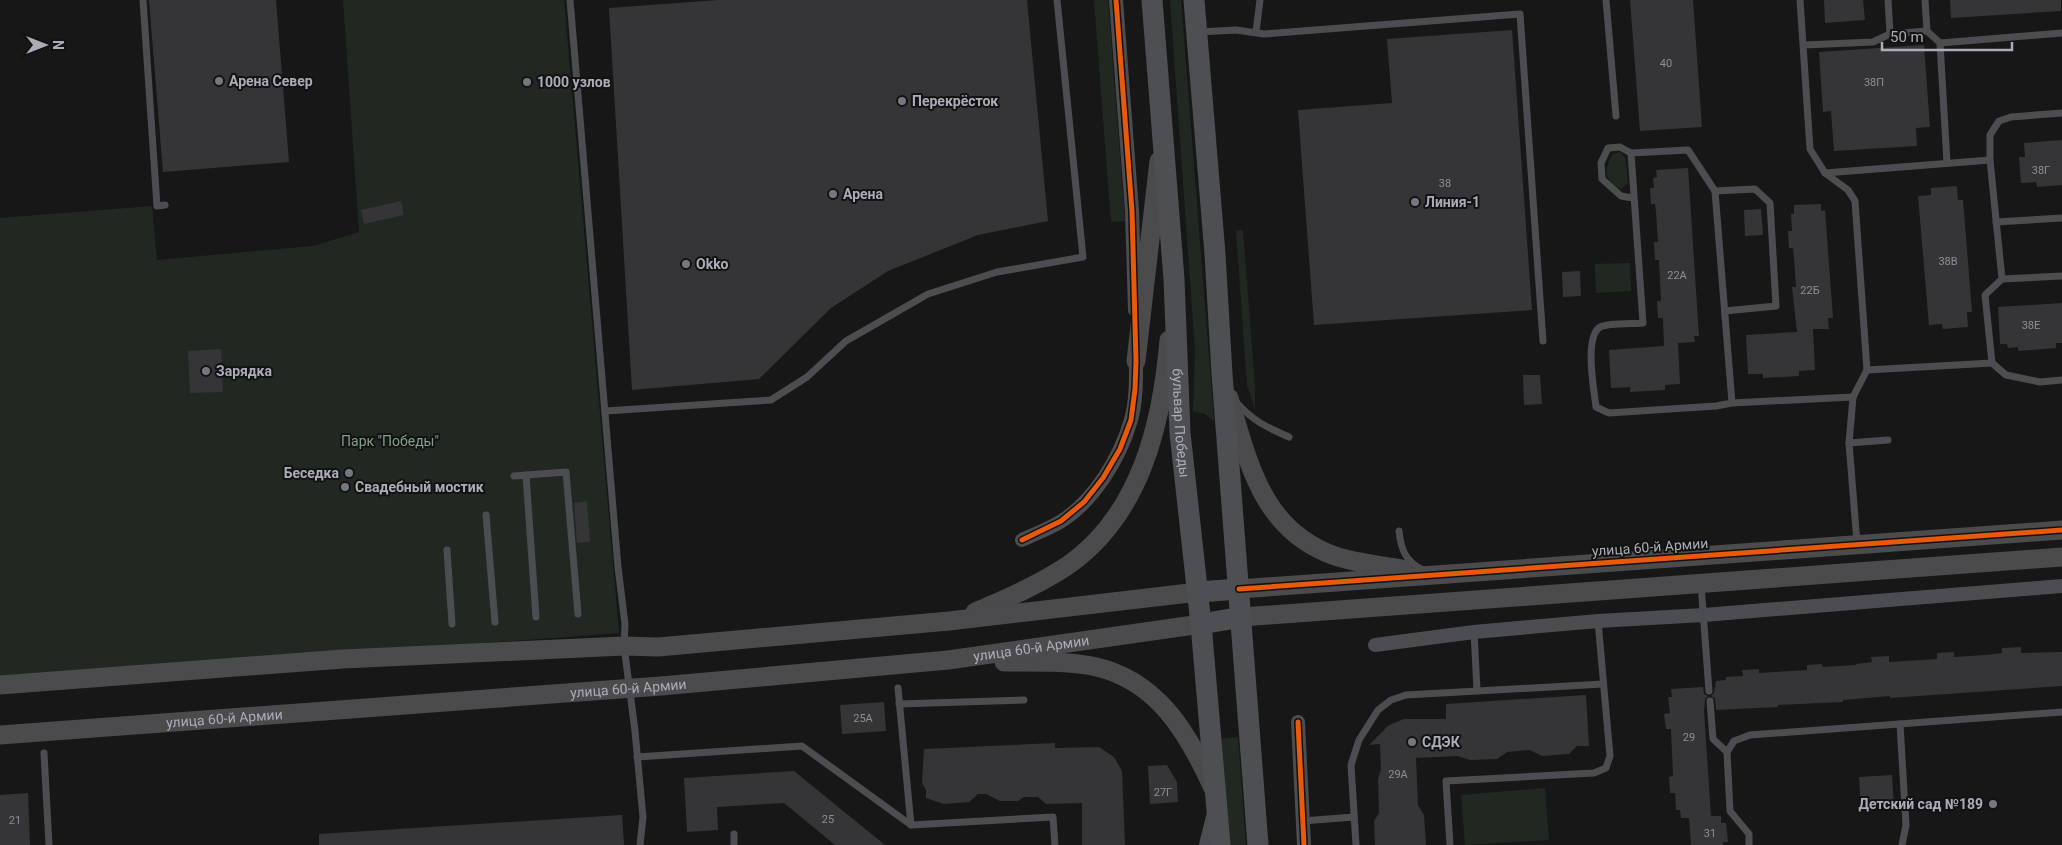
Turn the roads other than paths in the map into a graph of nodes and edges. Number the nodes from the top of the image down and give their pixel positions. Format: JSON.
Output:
{"nodes":[{"id":1,"x":143,"y":0,"type":"edge"},
{"id":2,"x":570,"y":0,"type":"edge"},
{"id":3,"x":1057,"y":0,"type":"edge"},
{"id":4,"x":1116,"y":0,"type":"edge"},
{"id":5,"x":1152,"y":0,"type":"edge"},
{"id":6,"x":1194,"y":0,"type":"edge"},
{"id":7,"x":1260,"y":0,"type":"edge"},
{"id":8,"x":1606,"y":0,"type":"edge"},
{"id":9,"x":1800,"y":0,"type":"edge"},
{"id":10,"x":1888,"y":0,"type":"edge"},
{"id":11,"x":1925,"y":0,"type":"edge"},
{"id":12,"x":1927,"y":31,"type":"junction"},
{"id":13,"x":1196,"y":32,"type":"junction"},
{"id":14,"x":1256,"y":32,"type":"junction"},
{"id":15,"x":1890,"y":34,"type":"junction"},
{"id":16,"x":2062,"y":34,"type":"edge"},
{"id":17,"x":1940,"y":43,"type":"junction"},
{"id":18,"x":1804,"y":45,"type":"junction"},
{"id":19,"x":2062,"y":113,"type":"edge"},
{"id":20,"x":1616,"y":116,"type":"dead end"},
{"id":21,"x":1162,"y":133,"type":"junction"},
{"id":22,"x":1631,"y":153,"type":"junction"},
{"id":23,"x":1990,"y":160,"type":"junction"},
{"id":24,"x":1947,"y":163,"type":"junction"},
{"id":25,"x":1825,"y":173,"type":"junction"},
{"id":26,"x":1714,"y":191,"type":"junction"},
{"id":27,"x":1633,"y":198,"type":"junction"},
{"id":28,"x":165,"y":205,"type":"dead end"},
{"id":29,"x":2062,"y":218,"type":"edge"},
{"id":30,"x":1996,"y":222,"type":"junction"},
{"id":31,"x":2062,"y":276,"type":"edge"},
{"id":32,"x":1174,"y":279,"type":"junction"},
{"id":33,"x":2002,"y":280,"type":"junction"},
{"id":34,"x":1725,"y":311,"type":"junction"},
{"id":35,"x":1543,"y":341,"type":"dead end"},
{"id":36,"x":1136,"y":361,"type":"junction"},
{"id":37,"x":1992,"y":363,"type":"junction"},
{"id":38,"x":1867,"y":370,"type":"junction"},
{"id":39,"x":1222,"y":374,"type":"junction"},
{"id":40,"x":2062,"y":380,"type":"edge"},
{"id":41,"x":1854,"y":397,"type":"junction"},
{"id":42,"x":1732,"y":403,"type":"junction"},
{"id":43,"x":606,"y":411,"type":"junction"},
{"id":44,"x":1289,"y":437,"type":"dead end"},
{"id":45,"x":1888,"y":440,"type":"dead end"},
{"id":46,"x":1849,"y":443,"type":"junction"},
{"id":47,"x":526,"y":475,"type":"junction"},
{"id":48,"x":514,"y":476,"type":"dead end"},
{"id":49,"x":486,"y":515,"type":"dead end"},
{"id":50,"x":2062,"y":530,"type":"edge"},
{"id":51,"x":1399,"y":531,"type":"dead end"},
{"id":52,"x":1022,"y":540,"type":"dead end"},
{"id":53,"x":1857,"y":544,"type":"junction"},
{"id":54,"x":447,"y":550,"type":"dead end"},
{"id":55,"x":1699,"y":555,"type":"junction"},
{"id":56,"x":2062,"y":557,"type":"edge"},
{"id":57,"x":1433,"y":574,"type":"junction"},
{"id":58,"x":1701,"y":583,"type":"junction"},
{"id":59,"x":2062,"y":586,"type":"edge"},
{"id":60,"x":1239,"y":589,"type":"junction"},
{"id":61,"x":1198,"y":592,"type":"junction"},
{"id":62,"x":578,"y":614,"type":"dead end"},
{"id":63,"x":1704,"y":615,"type":"junction"},
{"id":64,"x":536,"y":617,"type":"dead end"},
{"id":65,"x":1242,"y":617,"type":"junction"},
{"id":66,"x":1598,"y":621,"type":"junction"},
{"id":67,"x":495,"y":622,"type":"dead end"},
{"id":68,"x":949,"y":622,"type":"junction"},
{"id":69,"x":452,"y":624,"type":"dead end"},
{"id":70,"x":1201,"y":624,"type":"junction"},
{"id":71,"x":1474,"y":632,"type":"junction"},
{"id":72,"x":1375,"y":645,"type":"dead end"},
{"id":73,"x":624,"y":646,"type":"junction"},
{"id":74,"x":948,"y":660,"type":"junction"},
{"id":75,"x":1603,"y":684,"type":"junction"},
{"id":76,"x":0,"y":685,"type":"edge"},
{"id":77,"x":629,"y":688,"type":"junction"},
{"id":78,"x":898,"y":688,"type":"dead end"},
{"id":79,"x":1477,"y":690,"type":"junction"},
{"id":80,"x":1709,"y":691,"type":"dead end"},
{"id":81,"x":1024,"y":700,"type":"dead end"},
{"id":82,"x":1710,"y":701,"type":"dead end"},
{"id":83,"x":899,"y":704,"type":"junction"},
{"id":84,"x":2062,"y":712,"type":"edge"},
{"id":85,"x":1298,"y":722,"type":"dead end"},
{"id":86,"x":1900,"y":724,"type":"junction"},
{"id":87,"x":0,"y":735,"type":"edge"},
{"id":88,"x":1727,"y":752,"type":"junction"},
{"id":89,"x":44,"y":753,"type":"dead end"},
{"id":90,"x":637,"y":757,"type":"junction"},
{"id":91,"x":1216,"y":801,"type":"junction"},
{"id":92,"x":1354,"y":817,"type":"junction"},
{"id":93,"x":1302,"y":821,"type":"junction"},
{"id":94,"x":911,"y":825,"type":"junction"},
{"id":95,"x":734,"y":834,"type":"dead end"},
{"id":96,"x":50,"y":845,"type":"edge"},
{"id":97,"x":640,"y":845,"type":"edge"},
{"id":98,"x":734,"y":845,"type":"edge"},
{"id":99,"x":1055,"y":845,"type":"edge"},
{"id":100,"x":1206,"y":845,"type":"edge"},
{"id":101,"x":1220,"y":845,"type":"edge"},
{"id":102,"x":1258,"y":845,"type":"edge"},
{"id":103,"x":1304,"y":845,"type":"edge"},
{"id":104,"x":1356,"y":845,"type":"edge"},
{"id":105,"x":1450,"y":845,"type":"edge"},
{"id":106,"x":1750,"y":845,"type":"edge"},
{"id":107,"x":1902,"y":845,"type":"edge"}],
"edges":[{"from":1,"to":28,"type":"lane"},
{"from":2,"to":43,"type":"lane"},
{"from":3,"to":43,"type":"lane"},
{"from":4,"to":36,"type":"street"},
{"from":5,"to":21,"type":"main road","name":"бульвар Победы"},
{"from":6,"to":13,"type":"main road"},
{"from":7,"to":14,"type":"lane"},
{"from":8,"to":20,"type":"lane"},
{"from":9,"to":18,"type":"lane"},
{"from":10,"to":15,"type":"lane"},
{"from":11,"to":12,"type":"lane"},
{"from":12,"to":15,"type":"lane"},
{"from":12,"to":17,"type":"lane"},
{"from":13,"to":14,"type":"lane"},
{"from":13,"to":39,"type":"main road"},
{"from":14,"to":35,"type":"lane"},
{"from":15,"to":18,"type":"lane"},
{"from":16,"to":17,"type":"lane"},
{"from":17,"to":24,"type":"lane"},
{"from":18,"to":25,"type":"lane"},
{"from":19,"to":23,"type":"lane"},
{"from":21,"to":32,"type":"main road","name":"бульвар Победы"},
{"from":21,"to":36,"type":"main road"},
{"from":22,"to":26,"type":"lane"},
{"from":22,"to":27,"type":"lane"},
{"from":22,"to":27,"type":"lane"},
{"from":23,"to":24,"type":"lane"},
{"from":23,"to":30,"type":"lane"},
{"from":24,"to":25,"type":"lane"},
{"from":25,"to":38,"type":"lane"},
{"from":26,"to":34,"type":"lane"},
{"from":26,"to":34,"type":"lane"},
{"from":27,"to":42,"type":"lane"},
{"from":29,"to":30,"type":"lane"},
{"from":30,"to":33,"type":"lane"},
{"from":31,"to":33,"type":"lane"},
{"from":32,"to":61,"type":"main road","name":"бульвар Победы"},
{"from":32,"to":68,"type":"main road"},
{"from":33,"to":37,"type":"lane"},
{"from":34,"to":42,"type":"lane"},
{"from":36,"to":52,"type":"street"},
{"from":37,"to":38,"type":"lane"},
{"from":37,"to":40,"type":"lane"},
{"from":38,"to":41,"type":"lane"},
{"from":39,"to":44,"type":"lane"},
{"from":39,"to":57,"type":"main road"},
{"from":39,"to":60,"type":"main road"},
{"from":41,"to":42,"type":"lane"},
{"from":41,"to":46,"type":"lane"},
{"from":43,"to":73,"type":"lane"},
{"from":45,"to":46,"type":"lane"},
{"from":46,"to":53,"type":"lane"},
{"from":47,"to":48,"type":"lane"},
{"from":47,"to":62,"type":"lane"},
{"from":47,"to":64,"type":"lane"},
{"from":49,"to":67,"type":"lane"},
{"from":50,"to":53,"type":"main road","name":"улица 60-й Армии"},
{"from":51,"to":57,"type":"lane"},
{"from":53,"to":55,"type":"main road","name":"улица 60-й Армии"},
{"from":54,"to":69,"type":"lane"},
{"from":55,"to":57,"type":"main road","name":"улица 60-й Армии"},
{"from":55,"to":58,"type":"main road"},
{"from":56,"to":58,"type":"main road","name":"улица 60-й Армии"},
{"from":57,"to":60,"type":"main road","name":"улица 60-й Армии"},
{"from":58,"to":63,"type":"lane"},
{"from":58,"to":65,"type":"main road","name":"улица 60-й Армии"},
{"from":59,"to":63,"type":"street"},
{"from":60,"to":61,"type":"main road","name":"улица 60-й Армии"},
{"from":60,"to":65,"type":"main road"},
{"from":61,"to":68,"type":"main road","name":"улица 60-й Армии"},
{"from":61,"to":70,"type":"main road","name":"бульвар Победы"},
{"from":63,"to":66,"type":"street"},
{"from":63,"to":80,"type":"lane"},
{"from":65,"to":70,"type":"main road","name":"улица 60-й Армии"},
{"from":65,"to":102,"type":"main road"},
{"from":66,"to":71,"type":"street"},
{"from":66,"to":75,"type":"lane"},
{"from":68,"to":73,"type":"main road","name":"улица 60-й Армии"},
{"from":70,"to":74,"type":"main road","name":"улица 60-й Армии"},
{"from":70,"to":91,"type":"main road","name":"бульвар Победы"},
{"from":71,"to":72,"type":"street"},
{"from":71,"to":79,"type":"lane"},
{"from":73,"to":76,"type":"main road","name":"улица 60-й Армии"},
{"from":73,"to":77,"type":"lane"},
{"from":74,"to":77,"type":"main road","name":"улица 60-й Армии"},
{"from":74,"to":91,"type":"main road"},
{"from":75,"to":79,"type":"lane"},
{"from":75,"to":105,"type":"lane"},
{"from":77,"to":87,"type":"main road","name":"улица 60-й Армии"},
{"from":77,"to":90,"type":"lane"},
{"from":78,"to":83,"type":"lane"},
{"from":79,"to":92,"type":"lane"},
{"from":81,"to":83,"type":"lane"},
{"from":82,"to":88,"type":"lane"},
{"from":83,"to":94,"type":"lane"},
{"from":84,"to":86,"type":"lane"},
{"from":85,"to":93,"type":"street"},
{"from":86,"to":88,"type":"lane"},
{"from":86,"to":107,"type":"lane"},
{"from":88,"to":106,"type":"lane"},
{"from":89,"to":96,"type":"lane"},
{"from":90,"to":94,"type":"lane"},
{"from":90,"to":97,"type":"lane"},
{"from":91,"to":100,"type":"street"},
{"from":91,"to":101,"type":"main road","name":"бульвар Победы"},
{"from":92,"to":93,"type":"lane"},
{"from":92,"to":104,"type":"lane"},
{"from":93,"to":103,"type":"street"},
{"from":94,"to":99,"type":"lane"},
{"from":95,"to":98,"type":"lane"}]}
